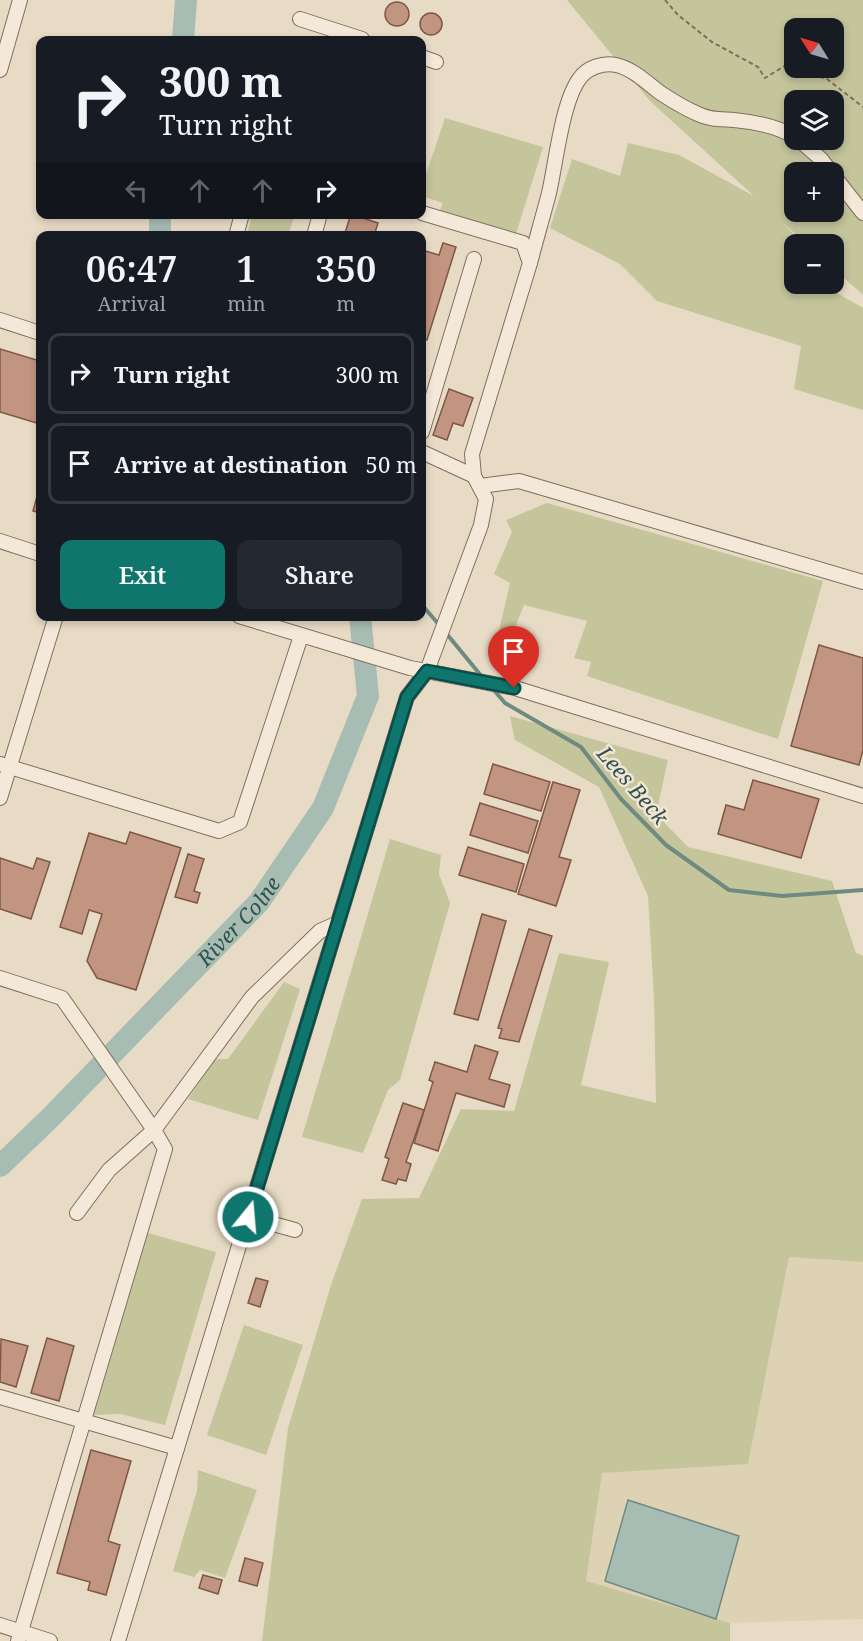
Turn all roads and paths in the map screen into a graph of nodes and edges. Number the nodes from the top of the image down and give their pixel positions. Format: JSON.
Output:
{"nodes":[{"id":1,"x":20,"y":0,"type":"edge"},
{"id":2,"x":665,"y":0,"type":"edge"},
{"id":3,"x":300,"y":19,"type":"dead end"},
{"id":4,"x":352,"y":36,"type":"edge"},
{"id":5,"x":426,"y":58,"type":"edge"},
{"id":6,"x":436,"y":62,"type":"dead end"},
{"id":7,"x":784,"y":66,"type":"edge"},
{"id":8,"x":0,"y":70,"type":"edge"},
{"id":9,"x":824,"y":78,"type":"edge"},
{"id":10,"x":863,"y":107,"type":"edge"},
{"id":11,"x":784,"y":130,"type":"edge"},
{"id":12,"x":811,"y":150,"type":"edge"},
{"id":13,"x":823,"y":162,"type":"edge"},
{"id":14,"x":844,"y":188,"type":"edge"},
{"id":15,"x":863,"y":213,"type":"edge"},
{"id":16,"x":426,"y":214,"type":"edge"},
{"id":17,"x":474,"y":259,"type":"dead end"},
{"id":18,"x":530,"y":263,"type":"junction"},
{"id":19,"x":0,"y":320,"type":"edge"},
{"id":20,"x":36,"y":332,"type":"edge"},
{"id":21,"x":426,"y":419,"type":"edge"},
{"id":22,"x":426,"y":454,"type":"edge"},
{"id":23,"x":477,"y":481,"type":"junction"},
{"id":24,"x":0,"y":542,"type":"edge"},
{"id":25,"x":36,"y":553,"type":"edge"},
{"id":26,"x":863,"y":582,"type":"edge"},
{"id":27,"x":54,"y":621,"type":"edge"},
{"id":28,"x":254,"y":621,"type":"edge"},
{"id":29,"x":300,"y":636,"type":"junction"},
{"id":30,"x":427,"y":671,"type":"junction"},
{"id":31,"x":4,"y":765,"type":"edge"},
{"id":32,"x":863,"y":796,"type":"edge"},
{"id":33,"x":0,"y":798,"type":"edge"},
{"id":34,"x":338,"y":923,"type":"junction"},
{"id":35,"x":0,"y":978,"type":"edge"},
{"id":36,"x":154,"y":1130,"type":"junction"},
{"id":37,"x":77,"y":1213,"type":"dead end"},
{"id":38,"x":248,"y":1217,"type":"junction"},
{"id":39,"x":295,"y":1230,"type":"dead end"},
{"id":40,"x":0,"y":1397,"type":"edge"},
{"id":41,"x":84,"y":1422,"type":"junction"},
{"id":42,"x":177,"y":1448,"type":"junction"},
{"id":43,"x":0,"y":1625,"type":"edge"},
{"id":44,"x":19,"y":1636,"type":"edge"},
{"id":45,"x":50,"y":1641,"type":"edge"},
{"id":46,"x":118,"y":1641,"type":"edge"}],
"edges":[{"from":1,"to":8,"type":"lane"},
{"from":2,"to":7,"type":"path"},
{"from":3,"to":4,"type":"lane"},
{"from":5,"to":6,"type":"lane"},
{"from":9,"to":10,"type":"path"},
{"from":11,"to":18,"type":"lane"},
{"from":12,"to":13,"type":"lane"},
{"from":14,"to":15,"type":"lane"},
{"from":16,"to":18,"type":"lane"},
{"from":17,"to":21,"type":"lane"},
{"from":18,"to":23,"type":"lane"},
{"from":19,"to":20,"type":"lane"},
{"from":22,"to":23,"type":"lane"},
{"from":23,"to":26,"type":"lane"},
{"from":23,"to":30,"type":"lane"},
{"from":24,"to":25,"type":"lane"},
{"from":27,"to":31,"type":"lane"},
{"from":28,"to":29,"type":"lane"},
{"from":29,"to":30,"type":"lane"},
{"from":29,"to":31,"type":"lane"},
{"from":30,"to":32,"type":"lane"},
{"from":30,"to":34,"type":"lane"},
{"from":31,"to":33,"type":"lane"},
{"from":34,"to":36,"type":"lane"},
{"from":34,"to":38,"type":"lane"},
{"from":35,"to":36,"type":"lane"},
{"from":36,"to":37,"type":"lane"},
{"from":36,"to":41,"type":"lane"},
{"from":38,"to":39,"type":"lane"},
{"from":38,"to":42,"type":"lane"},
{"from":40,"to":41,"type":"lane"},
{"from":41,"to":42,"type":"lane"},
{"from":41,"to":44,"type":"lane"},
{"from":42,"to":46,"type":"lane"},
{"from":43,"to":44,"type":"lane"},
{"from":44,"to":45,"type":"lane"}]}
